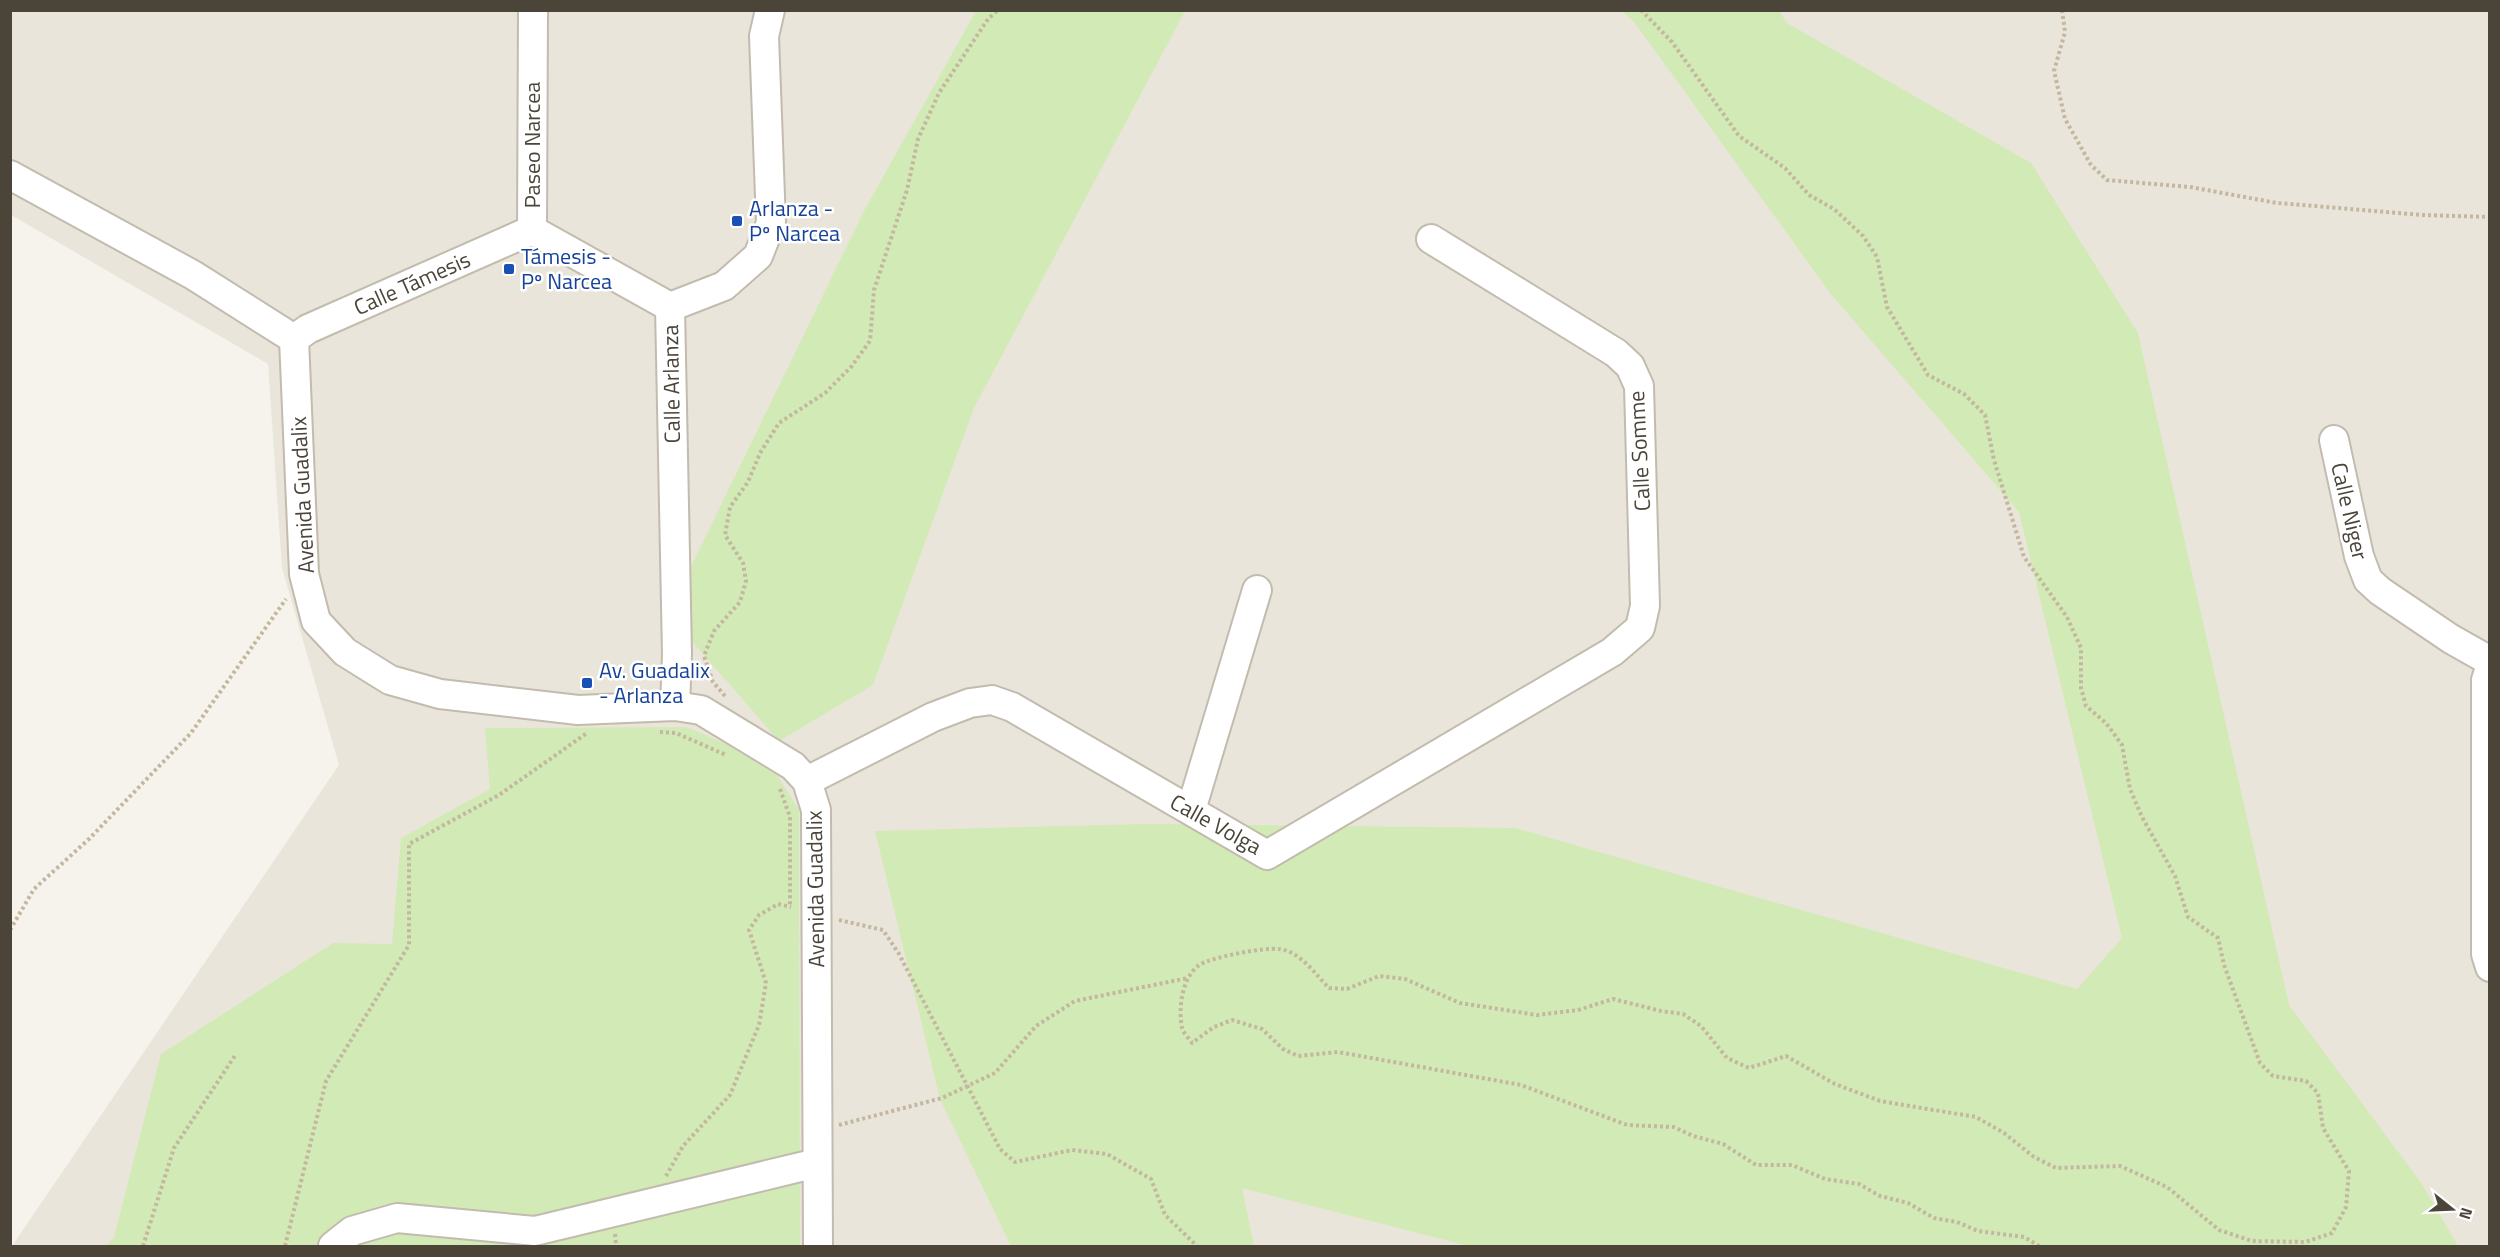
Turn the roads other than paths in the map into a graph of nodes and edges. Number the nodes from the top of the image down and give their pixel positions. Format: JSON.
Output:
{"nodes":[{"id":1,"x":533,"y":10,"type":"edge"},
{"id":2,"x":770,"y":10,"type":"edge"},
{"id":3,"x":10,"y":175,"type":"edge"},
{"id":4,"x":532,"y":230,"type":"junction"},
{"id":5,"x":1431,"y":239,"type":"dead end"},
{"id":6,"x":670,"y":307,"type":"junction"},
{"id":7,"x":294,"y":339,"type":"junction"},
{"id":8,"x":2334,"y":440,"type":"dead end"},
{"id":9,"x":1257,"y":590,"type":"dead end"},
{"id":10,"x":1640,"y":628,"type":"joint"},
{"id":11,"x":2490,"y":661,"type":"edge"},
{"id":12,"x":2490,"y":668,"type":"edge"},
{"id":13,"x":675,"y":706,"type":"junction"},
{"id":14,"x":807,"y":782,"type":"junction"},
{"id":15,"x":1191,"y":810,"type":"junction"},
{"id":16,"x":2490,"y":968,"type":"edge"},
{"id":17,"x":817,"y":1163,"type":"junction"},
{"id":18,"x":333,"y":1246,"type":"edge"},
{"id":19,"x":818,"y":1246,"type":"edge"}],
"edges":[{"from":1,"to":4,"type":"street","name":"Paseo Narcea"},
{"from":2,"to":6,"type":"street","name":"Calle Arlanza"},
{"from":3,"to":7,"type":"street"},
{"from":4,"to":6,"type":"street","name":"Paseo Narcea"},
{"from":4,"to":7,"type":"street","name":"Calle Támesis"},
{"from":5,"to":10,"type":"street","name":"Calle Somme"},
{"from":6,"to":13,"type":"street","name":"Calle Arlanza"},
{"from":7,"to":13,"type":"street","name":"Avenida Guadalix"},
{"from":8,"to":11,"type":"street","name":"Calle Niger"},
{"from":9,"to":15,"type":"street"},
{"from":10,"to":15,"type":"street","name":"Calle Volga"},
{"from":12,"to":16,"type":"street"},
{"from":13,"to":14,"type":"street","name":"Avenida Guadalix"},
{"from":14,"to":15,"type":"street","name":"Calle Volga"},
{"from":14,"to":17,"type":"street","name":"Avenida Guadalix"},
{"from":17,"to":18,"type":"street"},
{"from":17,"to":19,"type":"street","name":"Avenida Guadalix"}]}
